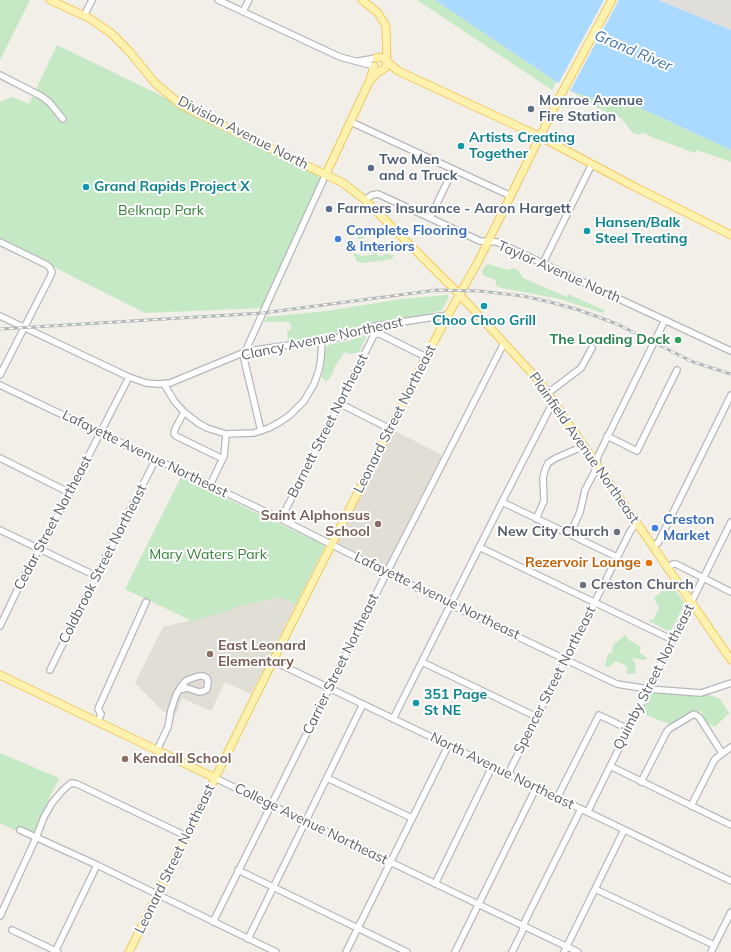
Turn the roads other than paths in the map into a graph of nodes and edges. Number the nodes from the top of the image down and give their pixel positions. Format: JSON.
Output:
{"nodes":[{"id":1,"x":50,"y":0,"type":"edge"},
{"id":2,"x":218,"y":0,"type":"edge"},
{"id":3,"x":249,"y":0,"type":"edge"},
{"id":4,"x":356,"y":0,"type":"edge"},
{"id":5,"x":362,"y":0,"type":"edge"},
{"id":6,"x":612,"y":0,"type":"edge"},
{"id":7,"x":89,"y":1,"type":"edge"},
{"id":8,"x":244,"y":11,"type":"junction"},
{"id":9,"x":84,"y":16,"type":"junction"},
{"id":10,"x":381,"y":19,"type":"junction"},
{"id":11,"x":385,"y":43,"type":"junction"},
{"id":12,"x":376,"y":58,"type":"junction"},
{"id":13,"x":386,"y":61,"type":"junction"},
{"id":14,"x":358,"y":62,"type":"junction"},
{"id":15,"x":374,"y":66,"type":"junction"},
{"id":16,"x":382,"y":70,"type":"junction"},
{"id":17,"x":399,"y":71,"type":"junction"},
{"id":18,"x":0,"y":75,"type":"edge"},
{"id":19,"x":369,"y":82,"type":"junction"},
{"id":20,"x":63,"y":119,"type":"dead end"},
{"id":21,"x":351,"y":122,"type":"junction"},
{"id":22,"x":541,"y":137,"type":"junction"},
{"id":23,"x":592,"y":164,"type":"junction"},
{"id":24,"x":453,"y":170,"type":"junction"},
{"id":25,"x":326,"y":174,"type":"junction"},
{"id":26,"x":510,"y":196,"type":"junction"},
{"id":27,"x":365,"y":200,"type":"junction"},
{"id":28,"x":430,"y":218,"type":"junction"},
{"id":29,"x":731,"y":235,"type":"edge"},
{"id":30,"x":489,"y":241,"type":"junction"},
{"id":31,"x":0,"y":242,"type":"edge"},
{"id":32,"x":543,"y":263,"type":"junction"},
{"id":33,"x":460,"y":295,"type":"junction"},
{"id":34,"x":448,"y":315,"type":"junction"},
{"id":35,"x":0,"y":316,"type":"edge"},
{"id":36,"x":665,"y":320,"type":"junction"},
{"id":37,"x":24,"y":327,"type":"junction"},
{"id":38,"x":322,"y":340,"type":"junction"},
{"id":39,"x":504,"y":343,"type":"junction"},
{"id":40,"x":592,"y":348,"type":"dead end"},
{"id":41,"x":731,"y":351,"type":"edge"},
{"id":42,"x":245,"y":352,"type":"junction"},
{"id":43,"x":426,"y":357,"type":"junction"},
{"id":44,"x":677,"y":370,"type":"dead end"},
{"id":45,"x":0,"y":375,"type":"edge"},
{"id":46,"x":129,"y":377,"type":"junction"},
{"id":47,"x":164,"y":384,"type":"junction"},
{"id":48,"x":0,"y":385,"type":"edge"},
{"id":49,"x":548,"y":393,"type":"junction"},
{"id":50,"x":731,"y":395,"type":"edge"},
{"id":51,"x":339,"y":403,"type":"junction"},
{"id":52,"x":555,"y":403,"type":"junction"},
{"id":53,"x":184,"y":412,"type":"junction"},
{"id":54,"x":390,"y":429,"type":"junction"},
{"id":55,"x":261,"y":431,"type":"junction"},
{"id":56,"x":101,"y":433,"type":"junction"},
{"id":57,"x":226,"y":434,"type":"junction"},
{"id":58,"x":607,"y":436,"type":"junction"},
{"id":59,"x":584,"y":446,"type":"junction"},
{"id":60,"x":0,"y":458,"type":"edge"},
{"id":61,"x":156,"y":459,"type":"junction"},
{"id":62,"x":223,"y":459,"type":"junction"},
{"id":63,"x":596,"y":463,"type":"junction"},
{"id":64,"x":210,"y":485,"type":"junction"},
{"id":65,"x":70,"y":493,"type":"junction"},
{"id":66,"x":502,"y":502,"type":"junction"},
{"id":67,"x":281,"y":519,"type":"junction"},
{"id":68,"x":536,"y":519,"type":"junction"},
{"id":69,"x":731,"y":522,"type":"edge"},
{"id":70,"x":637,"y":523,"type":"junction"},
{"id":71,"x":0,"y":530,"type":"edge"},
{"id":72,"x":570,"y":534,"type":"junction"},
{"id":73,"x":332,"y":544,"type":"junction"},
{"id":74,"x":653,"y":546,"type":"junction"},
{"id":75,"x":479,"y":547,"type":"junction"},
{"id":76,"x":40,"y":549,"type":"junction"},
{"id":77,"x":617,"y":557,"type":"junction"},
{"id":78,"x":668,"y":568,"type":"junction"},
{"id":79,"x":387,"y":572,"type":"junction"},
{"id":80,"x":96,"y":576,"type":"junction"},
{"id":81,"x":704,"y":578,"type":"junction"},
{"id":82,"x":731,"y":592,"type":"edge"},
{"id":83,"x":146,"y":602,"type":"dead end"},
{"id":84,"x":595,"y":602,"type":"junction"},
{"id":85,"x":692,"y":603,"type":"junction"},
{"id":86,"x":451,"y":605,"type":"junction"},
{"id":87,"x":0,"y":626,"type":"edge"},
{"id":88,"x":673,"y":640,"type":"junction"},
{"id":89,"x":565,"y":659,"type":"junction"},
{"id":90,"x":731,"y":660,"type":"edge"},
{"id":91,"x":273,"y":661,"type":"junction"},
{"id":92,"x":422,"y":662,"type":"junction"},
{"id":93,"x":50,"y":670,"type":"dead end"},
{"id":94,"x":0,"y":675,"type":"edge"},
{"id":95,"x":731,"y":682,"type":"edge"},
{"id":96,"x":329,"y":688,"type":"junction"},
{"id":97,"x":648,"y":689,"type":"junction"},
{"id":98,"x":179,"y":690,"type":"junction"},
{"id":99,"x":363,"y":704,"type":"junction"},
{"id":100,"x":537,"y":717,"type":"junction"},
{"id":101,"x":393,"y":719,"type":"junction"},
{"id":102,"x":98,"y":722,"type":"junction"},
{"id":103,"x":628,"y":729,"type":"junction"},
{"id":104,"x":448,"y":746,"type":"junction"},
{"id":105,"x":731,"y":747,"type":"edge"},
{"id":106,"x":157,"y":750,"type":"junction"},
{"id":107,"x":722,"y":753,"type":"junction"},
{"id":108,"x":610,"y":766,"type":"junction"},
{"id":109,"x":492,"y":767,"type":"junction"},
{"id":110,"x":508,"y":774,"type":"junction"},
{"id":111,"x":215,"y":778,"type":"junction"},
{"id":112,"x":327,"y":778,"type":"junction"},
{"id":113,"x":641,"y":782,"type":"junction"},
{"id":114,"x":536,"y":788,"type":"junction"},
{"id":115,"x":557,"y":798,"type":"junction"},
{"id":116,"x":271,"y":805,"type":"junction"},
{"id":117,"x":691,"y":806,"type":"junction"},
{"id":118,"x":581,"y":809,"type":"junction"},
{"id":119,"x":588,"y":811,"type":"junction"},
{"id":120,"x":412,"y":818,"type":"junction"},
{"id":121,"x":306,"y":822,"type":"junction"},
{"id":122,"x":731,"y":825,"type":"edge"},
{"id":123,"x":20,"y":830,"type":"dead end"},
{"id":124,"x":624,"y":830,"type":"junction"},
{"id":125,"x":186,"y":836,"type":"junction"},
{"id":126,"x":36,"y":838,"type":"junction"},
{"id":127,"x":391,"y":863,"type":"junction"},
{"id":128,"x":97,"y":865,"type":"junction"},
{"id":129,"x":238,"y":870,"type":"junction"},
{"id":130,"x":731,"y":881,"type":"edge"},
{"id":131,"x":435,"y":884,"type":"junction"},
{"id":132,"x":273,"y":888,"type":"junction"},
{"id":133,"x":595,"y":889,"type":"junction"},
{"id":134,"x":157,"y":895,"type":"junction"},
{"id":135,"x":479,"y":905,"type":"junction"},
{"id":136,"x":731,"y":912,"type":"edge"},
{"id":137,"x":0,"y":916,"type":"edge"},
{"id":138,"x":213,"y":922,"type":"junction"},
{"id":139,"x":524,"y":926,"type":"junction"},
{"id":140,"x":358,"y":928,"type":"junction"},
{"id":141,"x":12,"y":930,"type":"dead end"},
{"id":142,"x":248,"y":939,"type":"junction"},
{"id":143,"x":714,"y":945,"type":"junction"},
{"id":144,"x":566,"y":949,"type":"edge"},
{"id":145,"x":56,"y":952,"type":"edge"},
{"id":146,"x":129,"y":952,"type":"edge"},
{"id":147,"x":274,"y":952,"type":"edge"},
{"id":148,"x":346,"y":952,"type":"edge"},
{"id":149,"x":407,"y":952,"type":"edge"},
{"id":150,"x":455,"y":952,"type":"edge"},
{"id":151,"x":512,"y":952,"type":"edge"},
{"id":152,"x":578,"y":952,"type":"edge"},
{"id":153,"x":711,"y":952,"type":"edge"}],
"edges":[{"from":1,"to":9,"type":"main road","name":"Division Avenue North"},
{"from":2,"to":8,"type":"street"},
{"from":3,"to":8,"type":"street"},
{"from":4,"to":10,"type":"main road"},
{"from":5,"to":10,"type":"main road"},
{"from":6,"to":22,"type":"main road","name":"Leonard Street Northeast"},
{"from":7,"to":9,"type":"street"},
{"from":8,"to":14,"type":"street"},
{"from":9,"to":25,"type":"main road","name":"Division Avenue North"},
{"from":10,"to":11,"type":"main road"},
{"from":11,"to":12,"type":"main road"},
{"from":11,"to":13,"type":"main road"},
{"from":12,"to":13,"type":"main road"},
{"from":12,"to":14,"type":"street"},
{"from":12,"to":15,"type":"main road"},
{"from":13,"to":16,"type":"main road"},
{"from":13,"to":17,"type":"main road"},
{"from":14,"to":15,"type":"street"},
{"from":15,"to":16,"type":"main road"},
{"from":15,"to":19,"type":"main road"},
{"from":16,"to":17,"type":"main road"},
{"from":16,"to":19,"type":"main road"},
{"from":17,"to":22,"type":"main road"},
{"from":18,"to":20,"type":"street"},
{"from":19,"to":21,"type":"main road"},
{"from":21,"to":24,"type":"street"},
{"from":21,"to":25,"type":"main road"},
{"from":22,"to":23,"type":"main road"},
{"from":22,"to":26,"type":"main road","name":"Leonard Street Northeast"},
{"from":23,"to":29,"type":"main road"},
{"from":23,"to":32,"type":"street"},
{"from":24,"to":26,"type":"street"},
{"from":24,"to":28,"type":"street"},
{"from":25,"to":27,"type":"main road","name":"Plainfield Avenue Northeast"},
{"from":25,"to":42,"type":"street"},
{"from":26,"to":30,"type":"main road","name":"Leonard Street Northeast"},
{"from":27,"to":28,"type":"street","name":"Taylor Avenue North"},
{"from":27,"to":33,"type":"main road","name":"Plainfield Avenue Northeast"},
{"from":28,"to":30,"type":"street","name":"Taylor Avenue North"},
{"from":30,"to":32,"type":"street","name":"Taylor Avenue North"},
{"from":30,"to":33,"type":"main road","name":"Leonard Street Northeast"},
{"from":31,"to":37,"type":"street"},
{"from":32,"to":36,"type":"street","name":"Taylor Avenue North"},
{"from":33,"to":34,"type":"main road","name":"Leonard Street Northeast"},
{"from":33,"to":39,"type":"main road","name":"Plainfield Avenue Northeast"},
{"from":34,"to":38,"type":"street","name":"Clancy Avenue Northeast"},
{"from":34,"to":43,"type":"main road","name":"Leonard Street Northeast"},
{"from":35,"to":37,"type":"street","name":"Clancy Avenue Northeast"},
{"from":36,"to":41,"type":"street","name":"Taylor Avenue North"},
{"from":36,"to":58,"type":"street"},
{"from":37,"to":45,"type":"street"},
{"from":37,"to":46,"type":"street","name":"Clancy Avenue Northeast"},
{"from":38,"to":42,"type":"street","name":"Clancy Avenue Northeast"},
{"from":38,"to":55,"type":"street"},
{"from":39,"to":49,"type":"main road","name":"Plainfield Avenue Northeast"},
{"from":39,"to":79,"type":"street","name":"Carrier Street Northeast"},
{"from":40,"to":49,"type":"street"},
{"from":42,"to":47,"type":"street","name":"Clancy Avenue Northeast"},
{"from":42,"to":55,"type":"street"},
{"from":43,"to":51,"type":"street","name":"Barnett Street Northeast"},
{"from":43,"to":54,"type":"main road","name":"Leonard Street Northeast"},
{"from":44,"to":58,"type":"street"},
{"from":46,"to":47,"type":"street","name":"Clancy Avenue Northeast"},
{"from":46,"to":56,"type":"street","name":"Cedar Street Northeast"},
{"from":47,"to":53,"type":"street"},
{"from":48,"to":56,"type":"street","name":"Lafayette Avenue Northeast"},
{"from":49,"to":52,"type":"main road","name":"Plainfield Avenue Northeast"},
{"from":50,"to":74,"type":"street"},
{"from":51,"to":54,"type":"street"},
{"from":51,"to":67,"type":"street","name":"Barnett Street Northeast"},
{"from":52,"to":59,"type":"main road","name":"Plainfield Avenue Northeast"},
{"from":52,"to":66,"type":"street"},
{"from":53,"to":57,"type":"street"},
{"from":53,"to":62,"type":"street"},
{"from":54,"to":73,"type":"main road","name":"Leonard Street Northeast"},
{"from":55,"to":57,"type":"street"},
{"from":56,"to":61,"type":"street","name":"Lafayette Avenue Northeast"},
{"from":56,"to":65,"type":"street","name":"Cedar Street Northeast"},
{"from":57,"to":62,"type":"street"},
{"from":58,"to":63,"type":"street"},
{"from":59,"to":63,"type":"main road","name":"Plainfield Avenue Northeast"},
{"from":59,"to":68,"type":"street"},
{"from":60,"to":65,"type":"street"},
{"from":61,"to":64,"type":"street","name":"Lafayette Avenue Northeast"},
{"from":61,"to":80,"type":"street","name":"Coldbrook Street Northeast"},
{"from":62,"to":64,"type":"street"},
{"from":63,"to":70,"type":"main road","name":"Plainfield Avenue Northeast"},
{"from":63,"to":72,"type":"street"},
{"from":64,"to":67,"type":"street","name":"Lafayette Avenue Northeast"},
{"from":65,"to":76,"type":"street","name":"Cedar Street Northeast"},
{"from":66,"to":68,"type":"street"},
{"from":66,"to":75,"type":"street"},
{"from":67,"to":73,"type":"street","name":"Lafayette Avenue Northeast"},
{"from":68,"to":72,"type":"street"},
{"from":69,"to":81,"type":"street","name":"Quimby Street Northeast"},
{"from":70,"to":74,"type":"main road","name":"Plainfield Avenue Northeast"},
{"from":70,"to":77,"type":"street","name":"Spencer Street Northeast"},
{"from":71,"to":76,"type":"street"},
{"from":72,"to":77,"type":"street"},
{"from":73,"to":79,"type":"street","name":"Lafayette Avenue Northeast"},
{"from":73,"to":91,"type":"main road","name":"Leonard Street Northeast"},
{"from":74,"to":78,"type":"main road","name":"Plainfield Avenue Northeast"},
{"from":75,"to":84,"type":"street"},
{"from":75,"to":86,"type":"street"},
{"from":76,"to":80,"type":"street"},
{"from":76,"to":87,"type":"street","name":"Cedar Street Northeast"},
{"from":77,"to":84,"type":"street","name":"Spencer Street Northeast"},
{"from":78,"to":81,"type":"street"},
{"from":78,"to":85,"type":"main road","name":"Plainfield Avenue Northeast"},
{"from":79,"to":86,"type":"street","name":"Lafayette Avenue Northeast"},
{"from":79,"to":96,"type":"street","name":"Carrier Street Northeast"},
{"from":80,"to":93,"type":"street","name":"Coldbrook Street Northeast"},
{"from":81,"to":82,"type":"street"},
{"from":81,"to":85,"type":"street","name":"Quimby Street Northeast"},
{"from":83,"to":102,"type":"street"},
{"from":84,"to":88,"type":"street"},
{"from":84,"to":89,"type":"street","name":"Spencer Street Northeast"},
{"from":85,"to":88,"type":"street","name":"Quimby Street Northeast"},
{"from":85,"to":90,"type":"main road","name":"Plainfield Avenue Northeast"},
{"from":86,"to":89,"type":"street","name":"Lafayette Avenue Northeast"},
{"from":86,"to":92,"type":"street"},
{"from":88,"to":97,"type":"street","name":"Quimby Street Northeast"},
{"from":89,"to":97,"type":"street","name":"Lafayette Avenue Northeast"},
{"from":89,"to":100,"type":"street","name":"Spencer Street Northeast"},
{"from":91,"to":96,"type":"street","name":"North Avenue Northeast"},
{"from":91,"to":111,"type":"main road","name":"Leonard Street Northeast"},
{"from":92,"to":100,"type":"street"},
{"from":92,"to":101,"type":"street"},
{"from":94,"to":102,"type":"main road","name":"College Avenue Northeast"},
{"from":95,"to":97,"type":"street","name":"Lafayette Avenue Northeast"},
{"from":96,"to":99,"type":"street","name":"North Avenue Northeast"},
{"from":96,"to":116,"type":"street","name":"Carrier Street Northeast"},
{"from":97,"to":103,"type":"street","name":"Quimby Street Northeast"},
{"from":98,"to":98,"type":"street"},
{"from":98,"to":106,"type":"street"},
{"from":99,"to":101,"type":"street","name":"North Avenue Northeast"},
{"from":99,"to":112,"type":"street"},
{"from":100,"to":110,"type":"street","name":"Spencer Street Northeast"},
{"from":101,"to":104,"type":"street","name":"North Avenue Northeast"},
{"from":102,"to":106,"type":"main road","name":"College Avenue Northeast"},
{"from":103,"to":108,"type":"street","name":"Quimby Street Northeast"},
{"from":103,"to":115,"type":"street"},
{"from":104,"to":109,"type":"street","name":"North Avenue Northeast"},
{"from":104,"to":120,"type":"street"},
{"from":105,"to":107,"type":"street"},
{"from":106,"to":111,"type":"main road","name":"College Avenue Northeast"},
{"from":107,"to":113,"type":"street"},
{"from":107,"to":117,"type":"street"},
{"from":108,"to":113,"type":"street"},
{"from":108,"to":119,"type":"street","name":"Quimby Street Northeast"},
{"from":109,"to":110,"type":"street","name":"North Avenue Northeast"},
{"from":109,"to":131,"type":"street"},
{"from":110,"to":114,"type":"street","name":"North Avenue Northeast"},
{"from":111,"to":116,"type":"street","name":"College Avenue Northeast"},
{"from":111,"to":125,"type":"main road","name":"Leonard Street Northeast"},
{"from":112,"to":120,"type":"street"},
{"from":112,"to":121,"type":"street"},
{"from":113,"to":117,"type":"street"},
{"from":114,"to":115,"type":"street","name":"North Avenue Northeast"},
{"from":114,"to":135,"type":"street"},
{"from":115,"to":118,"type":"street","name":"North Avenue Northeast"},
{"from":116,"to":121,"type":"street","name":"College Avenue Northeast"},
{"from":116,"to":129,"type":"street","name":"Carrier Street Northeast"},
{"from":117,"to":122,"type":"street"},
{"from":118,"to":119,"type":"street","name":"North Avenue Northeast"},
{"from":118,"to":139,"type":"street"},
{"from":119,"to":124,"type":"street","name":"North Avenue Northeast"},
{"from":120,"to":127,"type":"street"},
{"from":121,"to":127,"type":"street","name":"College Avenue Northeast"},
{"from":121,"to":132,"type":"street"},
{"from":123,"to":126,"type":"street"},
{"from":124,"to":130,"type":"street","name":"North Avenue Northeast"},
{"from":124,"to":133,"type":"street"},
{"from":125,"to":126,"type":"street"},
{"from":125,"to":134,"type":"main road","name":"Leonard Street Northeast"},
{"from":126,"to":128,"type":"street"},
{"from":126,"to":137,"type":"street"},
{"from":127,"to":131,"type":"street","name":"College Avenue Northeast"},
{"from":127,"to":140,"type":"street"},
{"from":128,"to":134,"type":"street"},
{"from":128,"to":145,"type":"street"},
{"from":129,"to":132,"type":"street"},
{"from":129,"to":138,"type":"street","name":"Carrier Street Northeast"},
{"from":131,"to":135,"type":"street","name":"College Avenue Northeast"},
{"from":132,"to":140,"type":"street"},
{"from":132,"to":142,"type":"street"},
{"from":133,"to":143,"type":"street"},
{"from":133,"to":144,"type":"street"},
{"from":134,"to":138,"type":"street"},
{"from":134,"to":146,"type":"main road","name":"Leonard Street Northeast"},
{"from":135,"to":139,"type":"street","name":"College Avenue Northeast"},
{"from":135,"to":150,"type":"street"},
{"from":136,"to":143,"type":"street"},
{"from":138,"to":142,"type":"street"},
{"from":139,"to":144,"type":"street","name":"College Avenue Northeast"},
{"from":139,"to":151,"type":"street"},
{"from":140,"to":148,"type":"street"},
{"from":140,"to":149,"type":"street"},
{"from":141,"to":145,"type":"street"},
{"from":142,"to":147,"type":"street"},
{"from":143,"to":153,"type":"street"},
{"from":144,"to":152,"type":"street","name":"College Avenue Northeast"}]}
